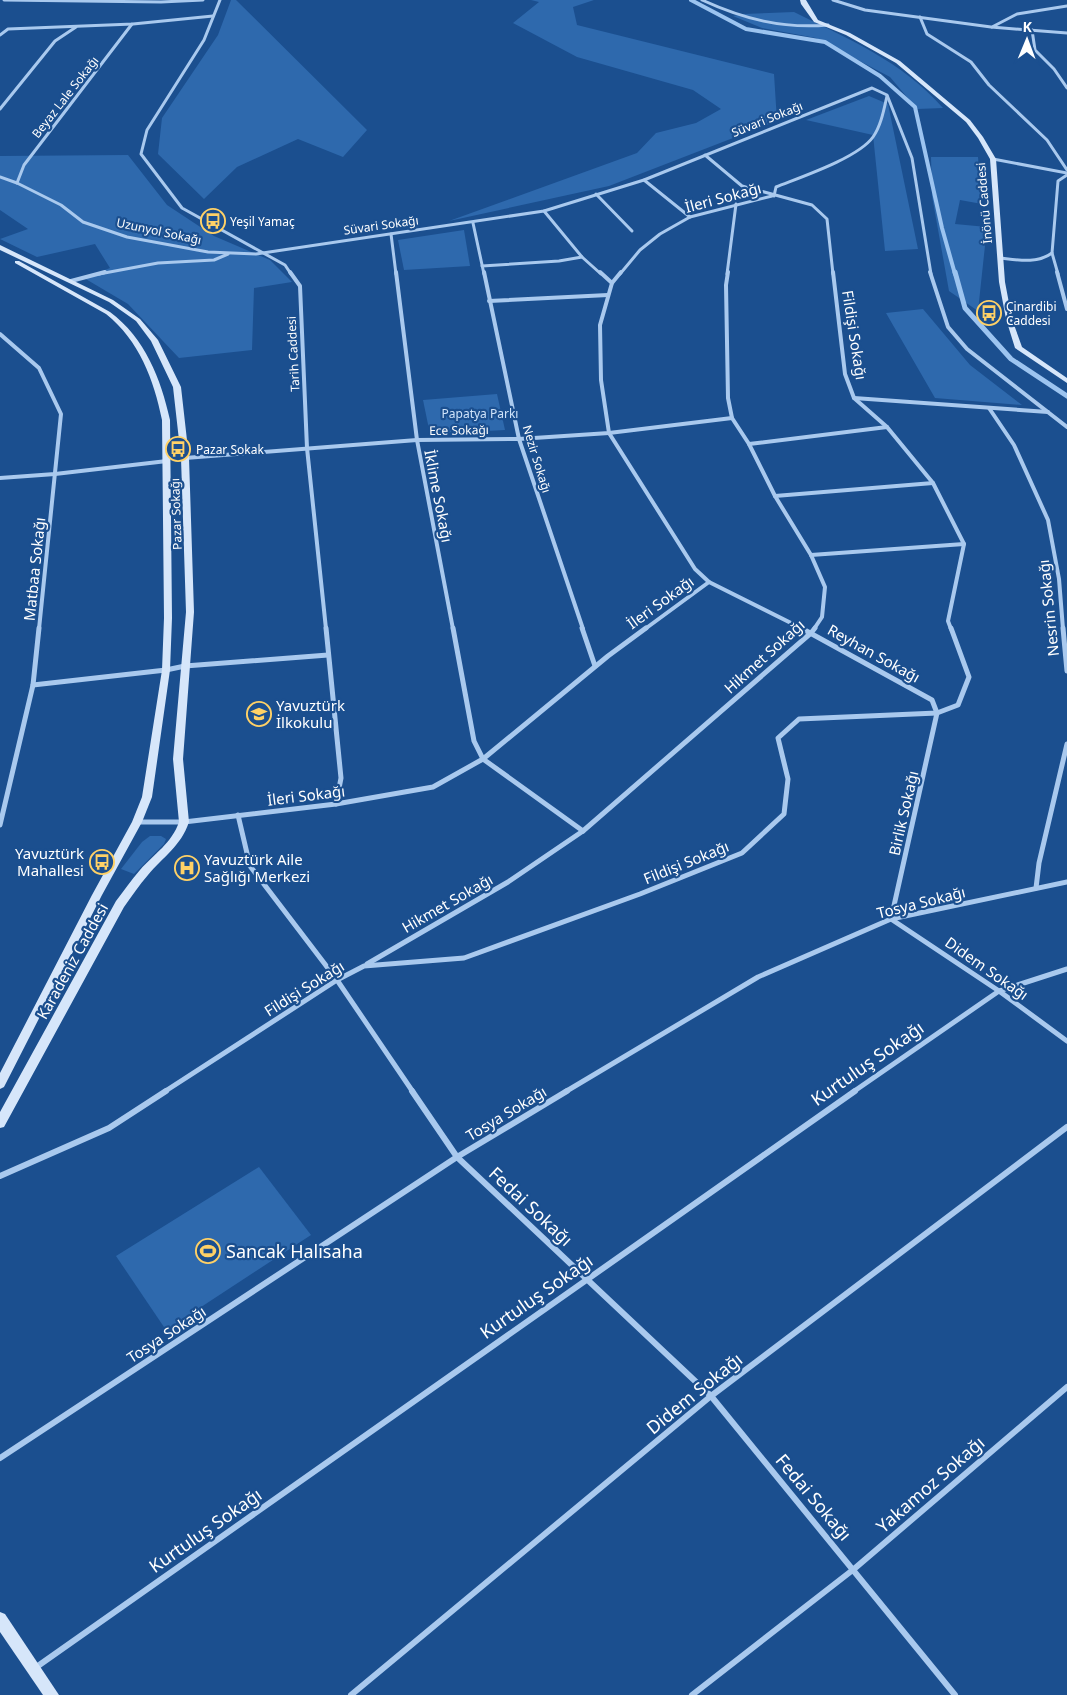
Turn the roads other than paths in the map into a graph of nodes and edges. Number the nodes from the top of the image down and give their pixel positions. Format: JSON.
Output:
{"nodes":[{"id":1,"x":4,"y":0,"type":"edge"},
{"id":2,"x":203,"y":0,"type":"edge"},
{"id":3,"x":220,"y":0,"type":"edge"},
{"id":4,"x":702,"y":0,"type":"edge"},
{"id":5,"x":804,"y":0,"type":"edge"},
{"id":6,"x":833,"y":0,"type":"edge"},
{"id":7,"x":1067,"y":6,"type":"edge"},
{"id":8,"x":213,"y":16,"type":"junction"},
{"id":9,"x":920,"y":17,"type":"junction"},
{"id":10,"x":132,"y":24,"type":"junction"},
{"id":11,"x":828,"y":25,"type":"junction"},
{"id":12,"x":76,"y":27,"type":"junction"},
{"id":13,"x":992,"y":27,"type":"junction"},
{"id":14,"x":0,"y":29,"type":"edge"},
{"id":15,"x":8,"y":29,"type":"junction"},
{"id":16,"x":1032,"y":30,"type":"junction"},
{"id":17,"x":1067,"y":33,"type":"edge"},
{"id":18,"x":0,"y":35,"type":"edge"},
{"id":19,"x":1067,"y":88,"type":"edge"},
{"id":20,"x":887,"y":95,"type":"junction"},
{"id":21,"x":0,"y":109,"type":"edge"},
{"id":22,"x":705,"y":155,"type":"junction"},
{"id":23,"x":993,"y":159,"type":"junction"},
{"id":24,"x":1067,"y":173,"type":"edge"},
{"id":25,"x":0,"y":177,"type":"edge"},
{"id":26,"x":644,"y":180,"type":"junction"},
{"id":27,"x":17,"y":183,"type":"junction"},
{"id":28,"x":596,"y":194,"type":"junction"},
{"id":29,"x":774,"y":196,"type":"junction"},
{"id":30,"x":736,"y":204,"type":"junction"},
{"id":31,"x":544,"y":211,"type":"junction"},
{"id":32,"x":690,"y":217,"type":"junction"},
{"id":33,"x":473,"y":223,"type":"junction"},
{"id":34,"x":632,"y":232,"type":"dead end"},
{"id":35,"x":391,"y":234,"type":"junction"},
{"id":36,"x":0,"y":247,"type":"edge"},
{"id":37,"x":267,"y":253,"type":"junction"},
{"id":38,"x":1052,"y":253,"type":"junction"},
{"id":39,"x":0,"y":254,"type":"edge"},
{"id":40,"x":228,"y":254,"type":"junction"},
{"id":41,"x":582,"y":256,"type":"junction"},
{"id":42,"x":1000,"y":258,"type":"junction"},
{"id":43,"x":482,"y":266,"type":"junction"},
{"id":44,"x":71,"y":281,"type":"junction"},
{"id":45,"x":612,"y":283,"type":"junction"},
{"id":46,"x":608,"y":295,"type":"junction"},
{"id":47,"x":489,"y":301,"type":"junction"},
{"id":48,"x":1067,"y":309,"type":"edge"},
{"id":49,"x":0,"y":334,"type":"edge"},
{"id":50,"x":1067,"y":381,"type":"edge"},
{"id":51,"x":854,"y":398,"type":"junction"},
{"id":52,"x":989,"y":408,"type":"junction"},
{"id":53,"x":1048,"y":412,"type":"junction"},
{"id":54,"x":732,"y":418,"type":"junction"},
{"id":55,"x":887,"y":427,"type":"junction"},
{"id":56,"x":1067,"y":427,"type":"edge"},
{"id":57,"x":609,"y":433,"type":"junction"},
{"id":58,"x":519,"y":439,"type":"junction"},
{"id":59,"x":416,"y":440,"type":"junction"},
{"id":60,"x":749,"y":444,"type":"junction"},
{"id":61,"x":307,"y":448,"type":"junction"},
{"id":62,"x":185,"y":458,"type":"junction"},
{"id":63,"x":167,"y":461,"type":"junction"},
{"id":64,"x":55,"y":474,"type":"junction"},
{"id":65,"x":0,"y":478,"type":"edge"},
{"id":66,"x":933,"y":482,"type":"junction"},
{"id":67,"x":775,"y":496,"type":"junction"},
{"id":68,"x":964,"y":544,"type":"junction"},
{"id":69,"x":811,"y":555,"type":"junction"},
{"id":70,"x":709,"y":582,"type":"junction"},
{"id":71,"x":811,"y":632,"type":"junction"},
{"id":72,"x":328,"y":655,"type":"junction"},
{"id":73,"x":185,"y":666,"type":"junction"},
{"id":74,"x":595,"y":666,"type":"junction"},
{"id":75,"x":166,"y":670,"type":"junction"},
{"id":76,"x":1067,"y":671,"type":"edge"},
{"id":77,"x":33,"y":685,"type":"junction"},
{"id":78,"x":937,"y":713,"type":"junction"},
{"id":79,"x":1067,"y":744,"type":"edge"},
{"id":80,"x":483,"y":759,"type":"junction"},
{"id":81,"x":336,"y":804,"type":"junction"},
{"id":82,"x":238,"y":815,"type":"junction"},
{"id":83,"x":137,"y":822,"type":"junction"},
{"id":84,"x":184,"y":822,"type":"junction"},
{"id":85,"x":0,"y":825,"type":"edge"},
{"id":86,"x":583,"y":831,"type":"junction"},
{"id":87,"x":1067,"y":882,"type":"edge"},
{"id":88,"x":1036,"y":888,"type":"junction"},
{"id":89,"x":891,"y":919,"type":"junction"},
{"id":90,"x":364,"y":966,"type":"junction"},
{"id":91,"x":1067,"y":969,"type":"edge"},
{"id":92,"x":337,"y":980,"type":"junction"},
{"id":93,"x":1000,"y":991,"type":"junction"},
{"id":94,"x":1067,"y":1041,"type":"edge"},
{"id":95,"x":0,"y":1084,"type":"edge"},
{"id":96,"x":4,"y":1107,"type":"edge"},
{"id":97,"x":0,"y":1123,"type":"edge"},
{"id":98,"x":1067,"y":1127,"type":"edge"},
{"id":99,"x":457,"y":1157,"type":"junction"},
{"id":100,"x":0,"y":1176,"type":"edge"},
{"id":101,"x":586,"y":1279,"type":"junction"},
{"id":102,"x":1067,"y":1387,"type":"edge"},
{"id":103,"x":711,"y":1396,"type":"junction"},
{"id":104,"x":0,"y":1458,"type":"edge"},
{"id":105,"x":854,"y":1569,"type":"junction"},
{"id":106,"x":0,"y":1619,"type":"edge"},
{"id":107,"x":33,"y":1669,"type":"junction"},
{"id":108,"x":52,"y":1695,"type":"edge"},
{"id":109,"x":351,"y":1695,"type":"edge"},
{"id":110,"x":692,"y":1695,"type":"edge"},
{"id":111,"x":954,"y":1695,"type":"edge"}],
"edges":[{"from":1,"to":2,"type":"street"},
{"from":3,"to":8,"type":"street","name":"Tarih Caddesi"},
{"from":4,"to":11,"type":"street"},
{"from":5,"to":11,"type":"main road","name":"İnönü Caddesi"},
{"from":6,"to":9,"type":"street"},
{"from":7,"to":13,"type":"street"},
{"from":8,"to":10,"type":"street"},
{"from":8,"to":37,"type":"street","name":"Tarih Caddesi"},
{"from":9,"to":13,"type":"street"},
{"from":9,"to":24,"type":"street"},
{"from":10,"to":12,"type":"street"},
{"from":10,"to":27,"type":"street","name":"Beyaz Lale Sokağı"},
{"from":11,"to":23,"type":"main road","name":"İnönü Caddesi"},
{"from":12,"to":15,"type":"street"},
{"from":12,"to":21,"type":"street"},
{"from":13,"to":16,"type":"street"},
{"from":14,"to":15,"type":"street"},
{"from":15,"to":18,"type":"street"},
{"from":16,"to":17,"type":"street"},
{"from":16,"to":19,"type":"street"},
{"from":20,"to":22,"type":"street","name":"Süvari Sokağı"},
{"from":20,"to":29,"type":"street"},
{"from":20,"to":53,"type":"street"},
{"from":22,"to":26,"type":"street","name":"Süvari Sokağı"},
{"from":22,"to":29,"type":"street","name":"Fildişi Sokağı"},
{"from":23,"to":24,"type":"street"},
{"from":23,"to":42,"type":"main road","name":"İnönü Caddesi"},
{"from":24,"to":38,"type":"street"},
{"from":25,"to":27,"type":"street","name":"Uzunyol Sokağı"},
{"from":26,"to":28,"type":"street","name":"Süvari Sokağı"},
{"from":26,"to":32,"type":"street"},
{"from":27,"to":40,"type":"street","name":"Uzunyol Sokağı"},
{"from":28,"to":31,"type":"street","name":"Süvari Sokağı"},
{"from":28,"to":34,"type":"street"},
{"from":29,"to":30,"type":"street","name":"İleri Sokağı"},
{"from":29,"to":51,"type":"street","name":"Fildişi Sokağı"},
{"from":30,"to":32,"type":"street","name":"İleri Sokağı"},
{"from":30,"to":54,"type":"street","name":"Hikmet Sokağı"},
{"from":31,"to":33,"type":"street","name":"Süvari Sokağı"},
{"from":31,"to":41,"type":"street"},
{"from":32,"to":45,"type":"street","name":"İleri Sokağı"},
{"from":33,"to":35,"type":"street","name":"Süvari Sokağı"},
{"from":33,"to":43,"type":"street","name":"Nezir Sokağı"},
{"from":35,"to":37,"type":"street","name":"Süvari Sokağı"},
{"from":35,"to":59,"type":"street","name":"İklime Sokağı"},
{"from":36,"to":44,"type":"main road","name":"Pazar Sokağı"},
{"from":37,"to":40,"type":"street","name":"Uzunyol Sokağı"},
{"from":37,"to":61,"type":"street","name":"Tarih Caddesi"},
{"from":38,"to":42,"type":"street"},
{"from":38,"to":48,"type":"street"},
{"from":39,"to":63,"type":"main road","name":"Pazar Sokağı"},
{"from":40,"to":44,"type":"street"},
{"from":41,"to":43,"type":"street"},
{"from":41,"to":45,"type":"street"},
{"from":42,"to":50,"type":"main road","name":"İnönü Caddesi"},
{"from":43,"to":47,"type":"street","name":"Nezir Sokağı"},
{"from":44,"to":62,"type":"main road","name":"Pazar Sokağı"},
{"from":45,"to":46,"type":"street","name":"İleri Sokağı"},
{"from":46,"to":47,"type":"street"},
{"from":46,"to":57,"type":"street","name":"İleri Sokağı"},
{"from":47,"to":58,"type":"street","name":"Nezir Sokağı"},
{"from":49,"to":64,"type":"street","name":"Matbaa Sokağı"},
{"from":51,"to":52,"type":"street"},
{"from":51,"to":55,"type":"street","name":"Fildişi Sokağı"},
{"from":52,"to":53,"type":"street"},
{"from":52,"to":76,"type":"street","name":"Nesrin Sokağı"},
{"from":53,"to":56,"type":"street"},
{"from":54,"to":57,"type":"street","name":"Ece Sokağı"},
{"from":54,"to":60,"type":"street","name":"Hikmet Sokağı"},
{"from":55,"to":60,"type":"street"},
{"from":55,"to":66,"type":"street","name":"Fildişi Sokağı"},
{"from":57,"to":58,"type":"street","name":"Ece Sokağı"},
{"from":57,"to":70,"type":"street","name":"İleri Sokağı"},
{"from":58,"to":59,"type":"street","name":"Ece Sokağı"},
{"from":58,"to":74,"type":"street","name":"Nezir Sokağı"},
{"from":59,"to":61,"type":"street","name":"Ece Sokağı"},
{"from":59,"to":80,"type":"street","name":"İklime Sokağı"},
{"from":60,"to":67,"type":"street","name":"Hikmet Sokağı"},
{"from":61,"to":62,"type":"street","name":"Ece Sokağı"},
{"from":61,"to":72,"type":"street","name":"Tarih Caddesi"},
{"from":62,"to":73,"type":"main road","name":"Pazar Sokağı"},
{"from":63,"to":64,"type":"street"},
{"from":63,"to":75,"type":"main road","name":"Pazar Sokağı"},
{"from":64,"to":65,"type":"street"},
{"from":64,"to":77,"type":"street","name":"Matbaa Sokağı"},
{"from":66,"to":67,"type":"street"},
{"from":66,"to":68,"type":"street","name":"Fildişi Sokağı"},
{"from":67,"to":69,"type":"street","name":"Hikmet Sokağı"},
{"from":68,"to":69,"type":"street"},
{"from":68,"to":78,"type":"street","name":"Fildişi Sokağı"},
{"from":69,"to":71,"type":"street","name":"Hikmet Sokağı"},
{"from":70,"to":71,"type":"street","name":"Reyhan Sokağı"},
{"from":70,"to":74,"type":"street","name":"İleri Sokağı"},
{"from":71,"to":78,"type":"street","name":"Reyhan Sokağı"},
{"from":71,"to":86,"type":"street","name":"Hikmet Sokağı"},
{"from":72,"to":73,"type":"street"},
{"from":72,"to":81,"type":"street","name":"Tarih Caddesi"},
{"from":73,"to":75,"type":"street"},
{"from":73,"to":84,"type":"main road","name":"Pazar Sokağı"},
{"from":74,"to":80,"type":"street","name":"İleri Sokağı"},
{"from":75,"to":77,"type":"street"},
{"from":75,"to":83,"type":"main road","name":"Pazar Sokağı"},
{"from":77,"to":85,"type":"street","name":"Matbaa Sokağı"},
{"from":78,"to":89,"type":"street","name":"Birlik Sokağı"},
{"from":78,"to":90,"type":"street","name":"Fildişi Sokağı"},
{"from":79,"to":88,"type":"street"},
{"from":80,"to":81,"type":"street","name":"İleri Sokağı"},
{"from":80,"to":86,"type":"street"},
{"from":81,"to":82,"type":"street","name":"İleri Sokağı"},
{"from":82,"to":84,"type":"street","name":"İleri Sokağı"},
{"from":82,"to":92,"type":"street","name":"Fedai Sokağı"},
{"from":83,"to":84,"type":"street","name":"İleri Sokağı"},
{"from":83,"to":95,"type":"main road","name":"Karadeniz Caddesi"},
{"from":84,"to":96,"type":"main road","name":"Karadeniz Caddesi"},
{"from":86,"to":90,"type":"street","name":"Hikmet Sokağı"},
{"from":87,"to":88,"type":"street","name":"Tosya Sokağı"},
{"from":88,"to":89,"type":"street","name":"Tosya Sokağı"},
{"from":89,"to":93,"type":"street","name":"Didem Sokağı"},
{"from":89,"to":99,"type":"street","name":"Tosya Sokağı"},
{"from":90,"to":92,"type":"street","name":"Fildişi Sokağı"},
{"from":91,"to":93,"type":"street","name":"Kurtuluş Sokağı"},
{"from":92,"to":99,"type":"street","name":"Fedai Sokağı"},
{"from":92,"to":100,"type":"street","name":"Fildişi Sokağı"},
{"from":93,"to":94,"type":"street","name":"Didem Sokağı"},
{"from":93,"to":101,"type":"street","name":"Kurtuluş Sokağı"},
{"from":96,"to":97,"type":"main road","name":"Karadeniz Caddesi"},
{"from":98,"to":103,"type":"street","name":"Didem Sokağı"},
{"from":99,"to":101,"type":"street","name":"Fedai Sokağı"},
{"from":99,"to":104,"type":"street","name":"Tosya Sokağı"},
{"from":101,"to":103,"type":"street","name":"Fedai Sokağı"},
{"from":101,"to":107,"type":"street","name":"Kurtuluş Sokağı"},
{"from":102,"to":105,"type":"street","name":"Yakamoz Sokağı"},
{"from":103,"to":105,"type":"street","name":"Fedai Sokağı"},
{"from":103,"to":109,"type":"street","name":"Didem Sokağı"},
{"from":105,"to":110,"type":"street","name":"Yakamoz Sokağı"},
{"from":105,"to":111,"type":"street","name":"Fedai Sokağı"},
{"from":106,"to":107,"type":"main road"},
{"from":107,"to":108,"type":"main road"}]}
